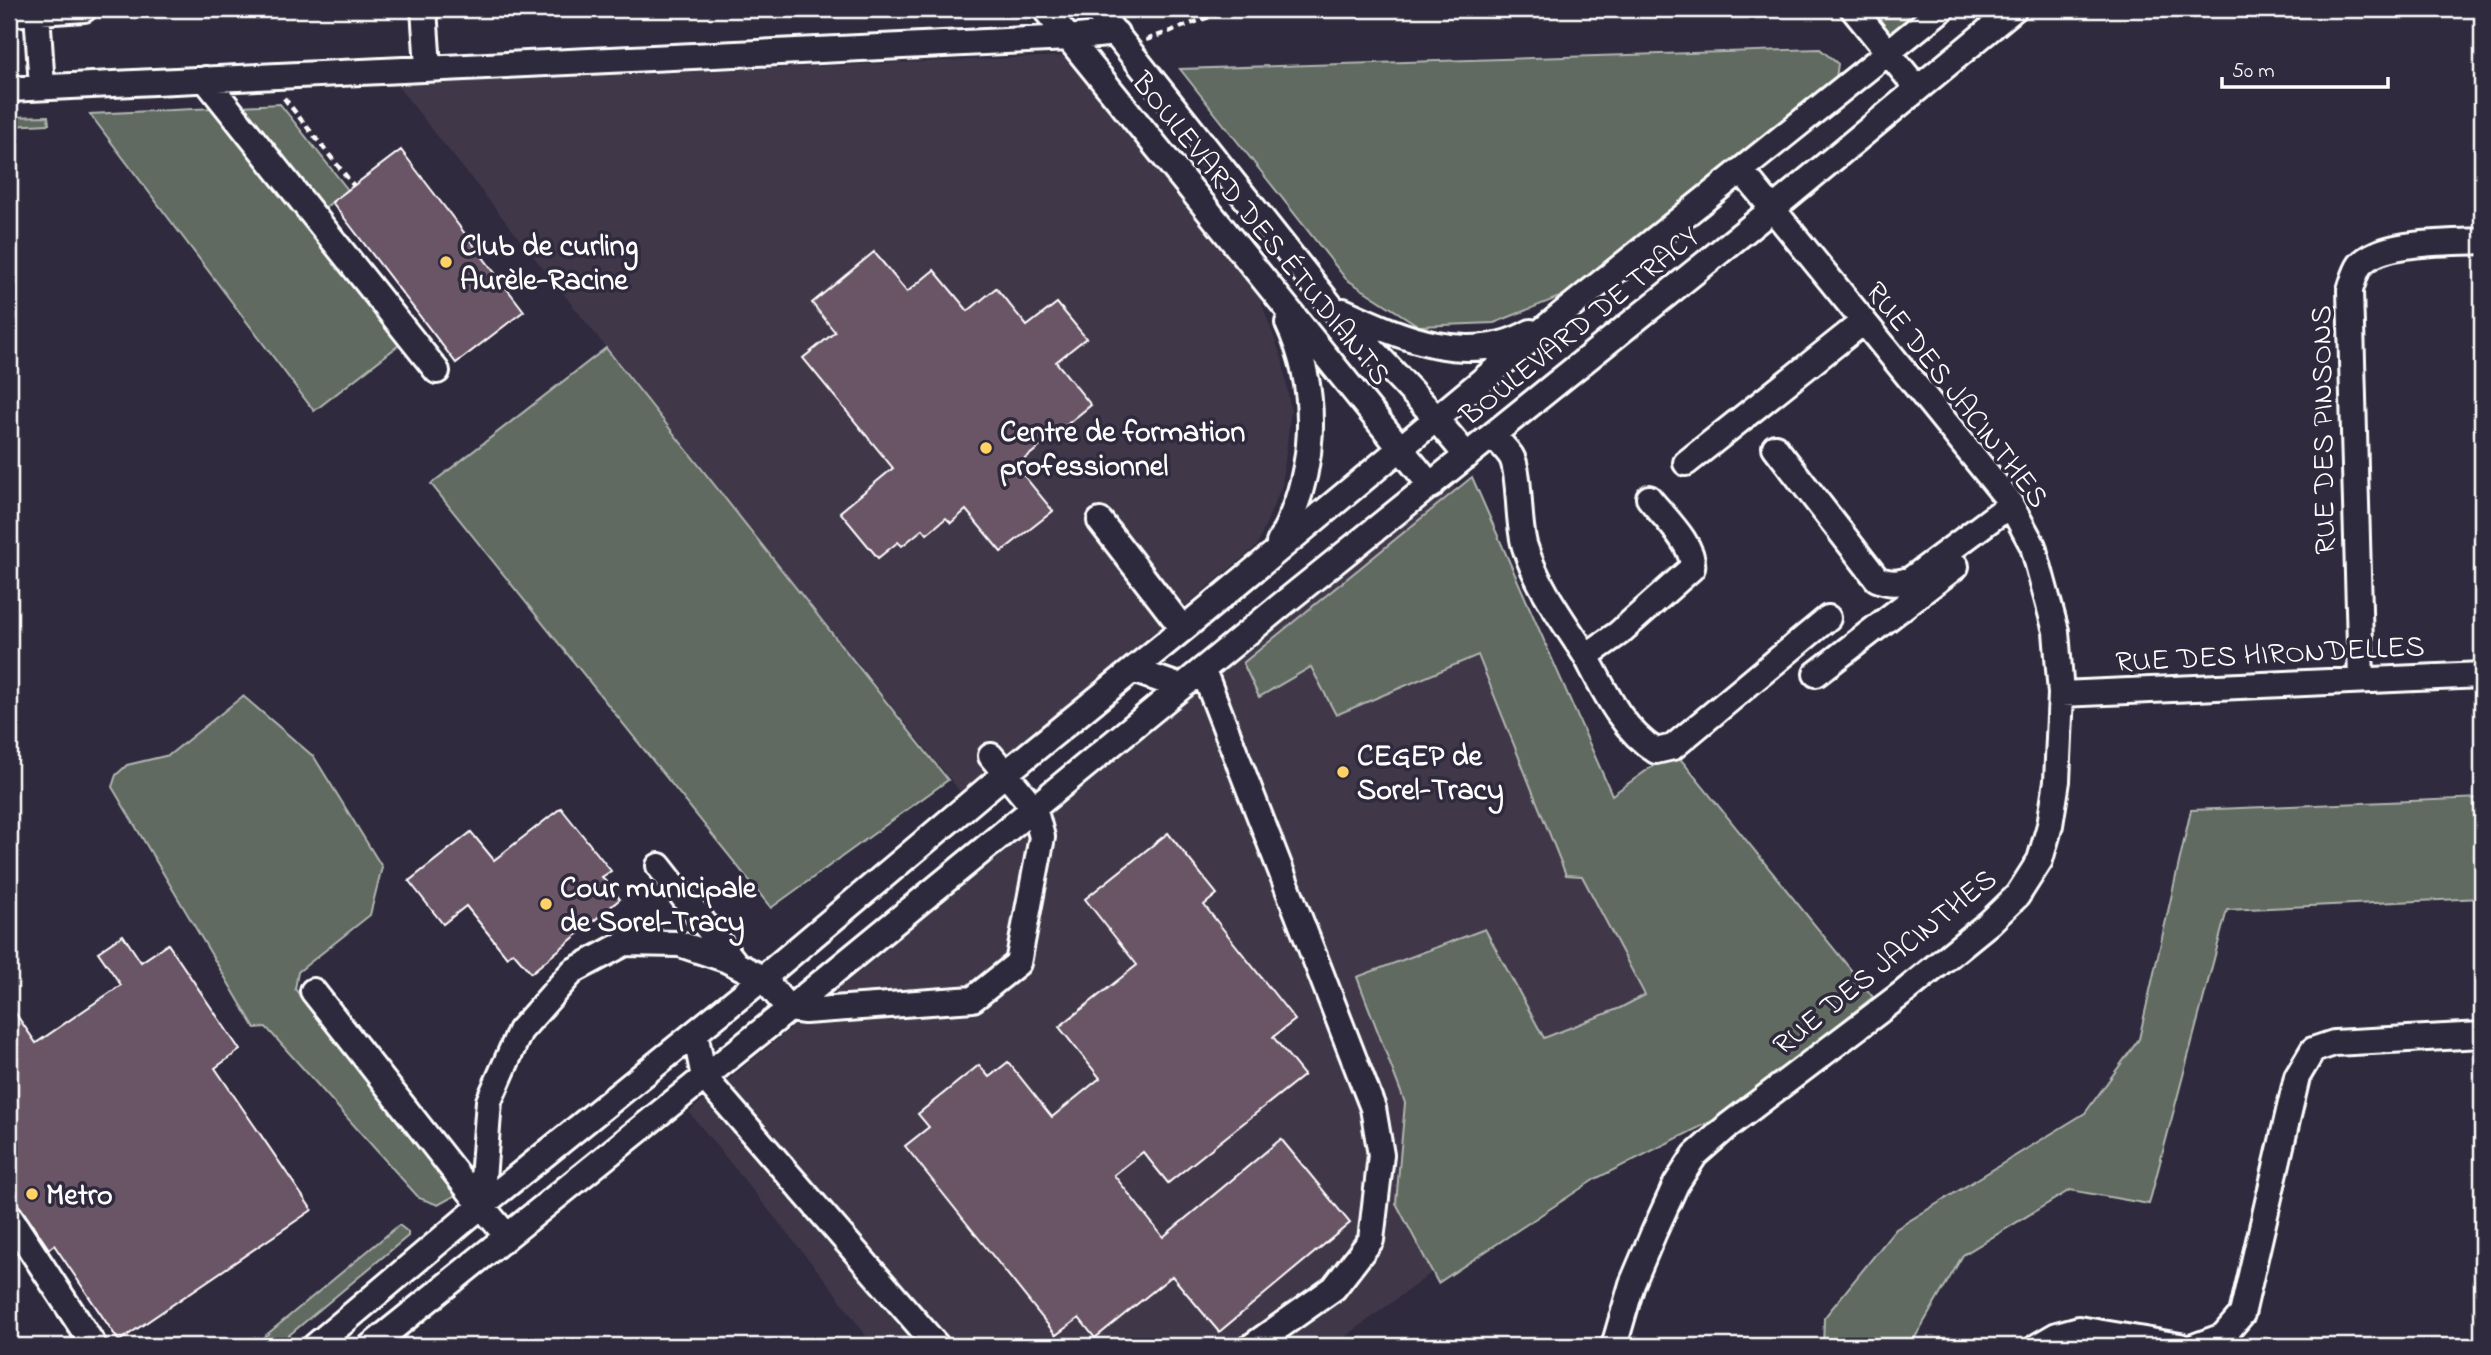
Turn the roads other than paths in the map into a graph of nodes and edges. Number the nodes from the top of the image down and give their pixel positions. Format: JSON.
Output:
{"nodes":[{"id":1,"x":84,"y":9,"type":"edge"},
{"id":2,"x":424,"y":9,"type":"edge"},
{"id":3,"x":1045,"y":9,"type":"edge"},
{"id":4,"x":1096,"y":9,"type":"edge"},
{"id":5,"x":1853,"y":9,"type":"edge"},
{"id":6,"x":1941,"y":9,"type":"edge"},
{"id":7,"x":2014,"y":9,"type":"edge"},
{"id":8,"x":37,"y":12,"type":"junction"},
{"id":9,"x":9,"y":13,"type":"edge"},
{"id":10,"x":1116,"y":33,"type":"junction"},
{"id":11,"x":1068,"y":38,"type":"junction"},
{"id":12,"x":1887,"y":52,"type":"junction"},
{"id":13,"x":428,"y":67,"type":"junction"},
{"id":14,"x":205,"y":79,"type":"junction"},
{"id":15,"x":42,"y":88,"type":"junction"},
{"id":16,"x":1917,"y":88,"type":"junction"},
{"id":17,"x":9,"y":89,"type":"edge"},
{"id":18,"x":1741,"y":170,"type":"junction"},
{"id":19,"x":1774,"y":208,"type":"junction"},
{"id":20,"x":2482,"y":241,"type":"edge"},
{"id":21,"x":1276,"y":297,"type":"junction"},
{"id":22,"x":1331,"y":306,"type":"junction"},
{"id":23,"x":1562,"y":314,"type":"junction"},
{"id":24,"x":1863,"y":322,"type":"junction"},
{"id":25,"x":437,"y":371,"type":"dead end"},
{"id":26,"x":1437,"y":419,"type":"junction"},
{"id":27,"x":1493,"y":435,"type":"junction"},
{"id":28,"x":1775,"y":447,"type":"dead end"},
{"id":29,"x":1400,"y":448,"type":"junction"},
{"id":30,"x":1467,"y":456,"type":"junction"},
{"id":31,"x":1686,"y":463,"type":"dead end"},
{"id":32,"x":1431,"y":486,"type":"junction"},
{"id":33,"x":1649,"y":498,"type":"dead end"},
{"id":34,"x":2014,"y":512,"type":"junction"},
{"id":35,"x":1100,"y":521,"type":"dead end"},
{"id":36,"x":1274,"y":553,"type":"junction"},
{"id":37,"x":1828,"y":618,"type":"dead end"},
{"id":38,"x":1183,"y":629,"type":"junction"},
{"id":39,"x":1586,"y":656,"type":"junction"},
{"id":40,"x":1133,"y":670,"type":"junction"},
{"id":41,"x":1203,"y":670,"type":"junction"},
{"id":42,"x":1816,"y":674,"type":"dead end"},
{"id":43,"x":2482,"y":675,"type":"edge"},
{"id":44,"x":2361,"y":680,"type":"junction"},
{"id":45,"x":1181,"y":687,"type":"junction"},
{"id":46,"x":2061,"y":694,"type":"junction"},
{"id":47,"x":999,"y":764,"type":"junction"},
{"id":48,"x":1034,"y":808,"type":"junction"},
{"id":49,"x":659,"y":866,"type":"dead end"},
{"id":50,"x":736,"y":964,"type":"junction"},
{"id":51,"x":764,"y":978,"type":"junction"},
{"id":52,"x":313,"y":992,"type":"dead end"},
{"id":53,"x":789,"y":1009,"type":"junction"},
{"id":54,"x":695,"y":1033,"type":"junction"},
{"id":55,"x":2482,"y":1035,"type":"edge"},
{"id":56,"x":704,"y":1077,"type":"junction"},
{"id":57,"x":481,"y":1206,"type":"junction"},
{"id":58,"x":9,"y":1216,"type":"edge"},
{"id":59,"x":449,"y":1233,"type":"junction"},
{"id":60,"x":506,"y":1235,"type":"junction"},
{"id":61,"x":474,"y":1262,"type":"junction"},
{"id":62,"x":94,"y":1346,"type":"edge"},
{"id":63,"x":315,"y":1346,"type":"edge"},
{"id":64,"x":371,"y":1346,"type":"edge"},
{"id":65,"x":937,"y":1346,"type":"edge"},
{"id":66,"x":1252,"y":1346,"type":"edge"},
{"id":67,"x":1614,"y":1346,"type":"edge"},
{"id":68,"x":2038,"y":1346,"type":"edge"},
{"id":69,"x":2180,"y":1346,"type":"edge"},
{"id":70,"x":2196,"y":1346,"type":"edge"}],
"edges":[{"from":1,"to":8,"type":"street"},
{"from":2,"to":13,"type":"street"},
{"from":3,"to":11,"type":"street","name":"BOULEVARD DES ÉTUDIANTS"},
{"from":4,"to":10,"type":"street","name":"BOULEVARD DES ÉTUDIANTS"},
{"from":5,"to":12,"type":"street"},
{"from":6,"to":12,"type":"street","name":"BOULEVARD DE TRACY"},
{"from":7,"to":16,"type":"street","name":"BOULEVARD DE TRACY"},
{"from":8,"to":9,"type":"street"},
{"from":8,"to":15,"type":"street"},
{"from":10,"to":11,"type":"street"},
{"from":10,"to":22,"type":"street","name":"BOULEVARD DES ÉTUDIANTS"},
{"from":11,"to":13,"type":"street"},
{"from":11,"to":21,"type":"street","name":"BOULEVARD DES ÉTUDIANTS"},
{"from":12,"to":16,"type":"street"},
{"from":12,"to":18,"type":"street","name":"BOULEVARD DE TRACY"},
{"from":13,"to":14,"type":"street"},
{"from":14,"to":15,"type":"street"},
{"from":14,"to":25,"type":"street"},
{"from":15,"to":17,"type":"street"},
{"from":16,"to":19,"type":"street","name":"BOULEVARD DE TRACY"},
{"from":18,"to":19,"type":"street","name":"RUE DES JACINTHES"},
{"from":18,"to":23,"type":"street","name":"BOULEVARD DE TRACY"},
{"from":19,"to":24,"type":"street","name":"RUE DES JACINTHES"},
{"from":19,"to":27,"type":"street","name":"BOULEVARD DE TRACY"},
{"from":20,"to":44,"type":"street","name":"RUE DES PINSONS"},
{"from":21,"to":29,"type":"street","name":"BOULEVARD DES ÉTUDIANTS"},
{"from":21,"to":36,"type":"street"},
{"from":22,"to":23,"type":"street"},
{"from":22,"to":26,"type":"street","name":"BOULEVARD DES ÉTUDIANTS"},
{"from":23,"to":26,"type":"street","name":"BOULEVARD DE TRACY"},
{"from":24,"to":31,"type":"street"},
{"from":24,"to":34,"type":"street","name":"RUE DES JACINTHES"},
{"from":26,"to":29,"type":"street","name":"BOULEVARD DE TRACY"},
{"from":26,"to":30,"type":"street","name":"BOULEVARD DES ÉTUDIANTS"},
{"from":27,"to":30,"type":"street","name":"BOULEVARD DE TRACY"},
{"from":27,"to":39,"type":"street"},
{"from":28,"to":34,"type":"street"},
{"from":29,"to":32,"type":"street","name":"BOULEVARD DES ÉTUDIANTS"},
{"from":29,"to":36,"type":"street","name":"BOULEVARD DE TRACY"},
{"from":30,"to":32,"type":"street","name":"BOULEVARD DE TRACY"},
{"from":32,"to":41,"type":"street","name":"BOULEVARD DE TRACY"},
{"from":33,"to":39,"type":"street"},
{"from":34,"to":42,"type":"street"},
{"from":34,"to":46,"type":"street","name":"RUE DES JACINTHES"},
{"from":35,"to":38,"type":"street"},
{"from":36,"to":38,"type":"street","name":"BOULEVARD DE TRACY"},
{"from":37,"to":39,"type":"street"},
{"from":38,"to":40,"type":"street","name":"BOULEVARD DE TRACY"},
{"from":40,"to":45,"type":"street"},
{"from":40,"to":47,"type":"street","name":"BOULEVARD DE TRACY"},
{"from":41,"to":45,"type":"street","name":"BOULEVARD DE TRACY"},
{"from":41,"to":66,"type":"street"},
{"from":43,"to":44,"type":"street","name":"RUE DES HIRONDELLES"},
{"from":44,"to":46,"type":"street","name":"RUE DES HIRONDELLES"},
{"from":45,"to":48,"type":"street","name":"BOULEVARD DE TRACY"},
{"from":46,"to":67,"type":"street","name":"RUE DES JACINTHES"},
{"from":47,"to":48,"type":"street"},
{"from":47,"to":51,"type":"street","name":"BOULEVARD DE TRACY"},
{"from":48,"to":53,"type":"street","name":"BOULEVARD DE TRACY"},
{"from":48,"to":53,"type":"street"},
{"from":49,"to":50,"type":"street"},
{"from":50,"to":51,"type":"street"},
{"from":50,"to":57,"type":"street"},
{"from":51,"to":53,"type":"street"},
{"from":51,"to":54,"type":"street","name":"BOULEVARD DE TRACY"},
{"from":52,"to":57,"type":"street"},
{"from":53,"to":56,"type":"street","name":"BOULEVARD DE TRACY"},
{"from":54,"to":56,"type":"street"},
{"from":54,"to":57,"type":"street","name":"BOULEVARD DE TRACY"},
{"from":55,"to":70,"type":"street"},
{"from":56,"to":60,"type":"street","name":"BOULEVARD DE TRACY"},
{"from":56,"to":65,"type":"street"},
{"from":57,"to":59,"type":"street","name":"BOULEVARD DE TRACY"},
{"from":57,"to":60,"type":"street"},
{"from":58,"to":62,"type":"street"},
{"from":59,"to":61,"type":"street"},
{"from":59,"to":63,"type":"street","name":"BOULEVARD DE TRACY"},
{"from":60,"to":61,"type":"street","name":"BOULEVARD DE TRACY"},
{"from":61,"to":64,"type":"street","name":"BOULEVARD DE TRACY"},
{"from":68,"to":69,"type":"street"}]}
